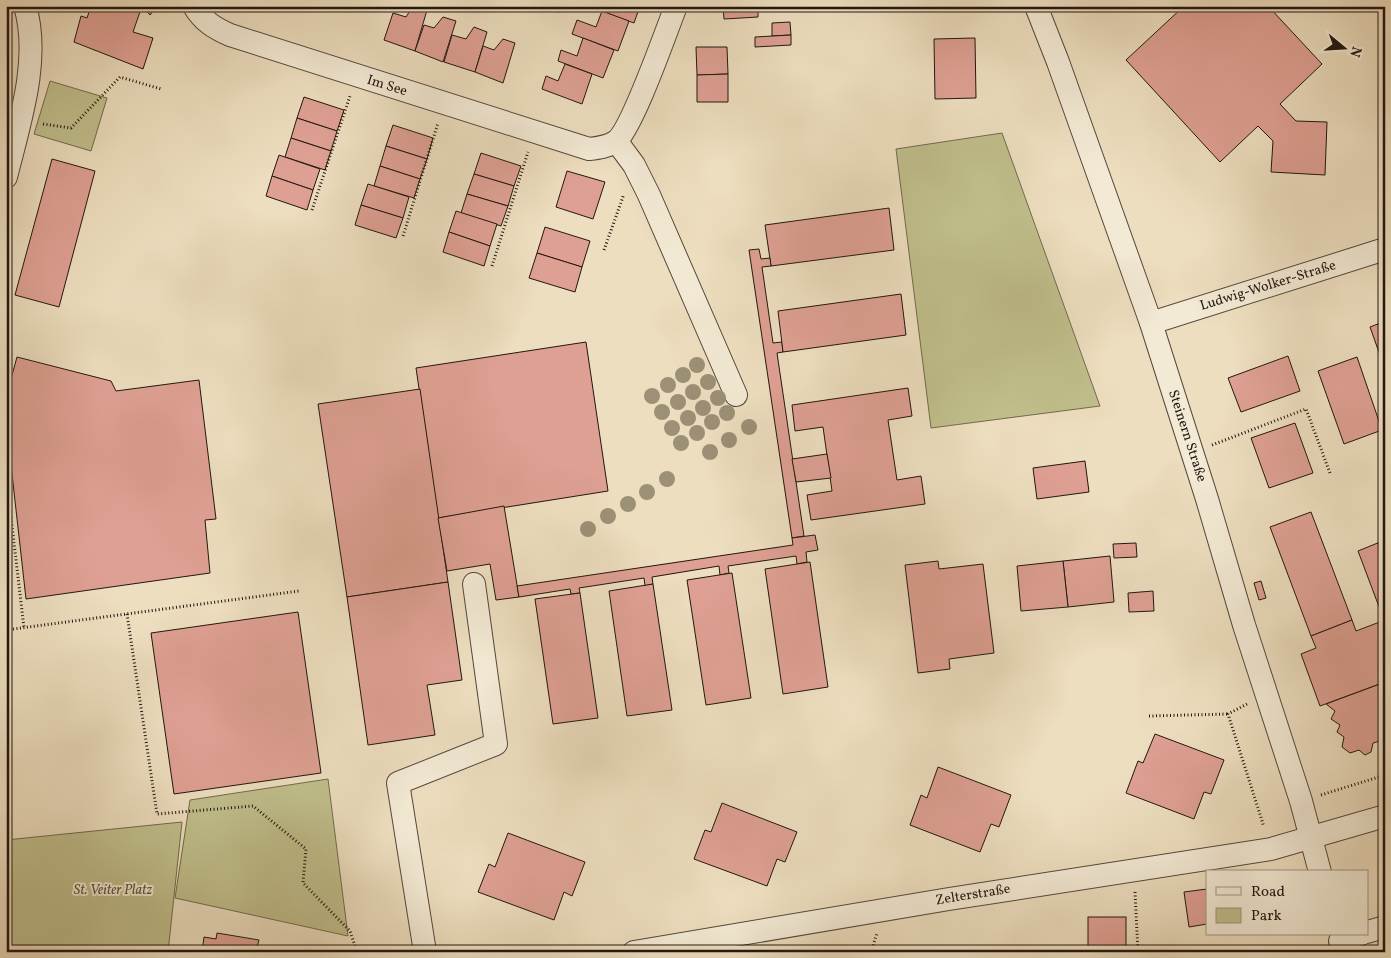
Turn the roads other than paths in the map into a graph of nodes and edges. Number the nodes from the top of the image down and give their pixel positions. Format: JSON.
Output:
{"nodes":[{"id":1,"x":26,"y":6,"type":"edge"},
{"id":2,"x":194,"y":6,"type":"edge"},
{"id":3,"x":676,"y":6,"type":"edge"},
{"id":4,"x":1036,"y":6,"type":"edge"},
{"id":5,"x":616,"y":142,"type":"junction"},
{"id":6,"x":6,"y":177,"type":"edge"},
{"id":7,"x":1385,"y":249,"type":"edge"},
{"id":8,"x":1151,"y":322,"type":"junction"},
{"id":9,"x":736,"y":395,"type":"dead end"},
{"id":10,"x":474,"y":584,"type":"dead end"},
{"id":11,"x":1385,"y":816,"type":"edge"},
{"id":12,"x":1310,"y":838,"type":"junction"},
{"id":13,"x":1319,"y":870,"type":"edge"},
{"id":14,"x":1385,"y":927,"type":"edge"},
{"id":15,"x":1368,"y":932,"type":"edge"},
{"id":16,"x":1356,"y":936,"type":"edge"},
{"id":17,"x":1340,"y":942,"type":"edge"},
{"id":18,"x":425,"y":952,"type":"edge"},
{"id":19,"x":634,"y":952,"type":"edge"}],
"edges":[{"from":1,"to":6,"type":"street"},
{"from":2,"to":5,"type":"street","name":"Im See"},
{"from":3,"to":5,"type":"street"},
{"from":4,"to":8,"type":"street","name":"Steinern Straße"},
{"from":5,"to":9,"type":"street"},
{"from":7,"to":8,"type":"street","name":"Ludwig-Wolker-Straße"},
{"from":8,"to":12,"type":"street","name":"Steinern Straße"},
{"from":10,"to":18,"type":"street"},
{"from":11,"to":12,"type":"street","name":"Zelterstraße"},
{"from":12,"to":13,"type":"street","name":"Steinern Straße"},
{"from":12,"to":19,"type":"street","name":"Zelterstraße"},
{"from":14,"to":15,"type":"street"},
{"from":16,"to":17,"type":"street"}]}
